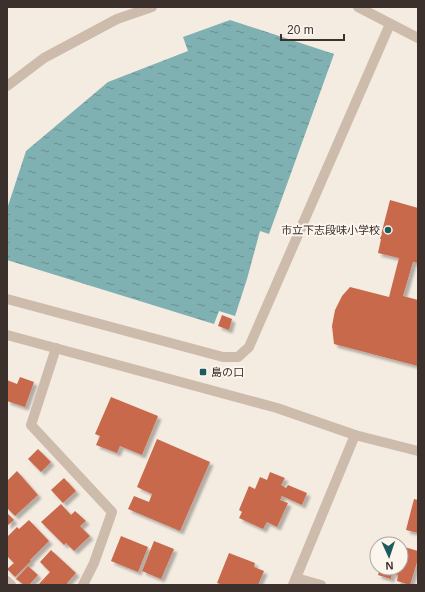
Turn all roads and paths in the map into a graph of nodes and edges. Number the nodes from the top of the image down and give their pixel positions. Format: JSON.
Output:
{"nodes":[{"id":1,"x":152,"y":7,"type":"edge"},
{"id":2,"x":358,"y":7,"type":"edge"},
{"id":3,"x":390,"y":24,"type":"junction"},
{"id":4,"x":418,"y":38,"type":"edge"},
{"id":5,"x":7,"y":86,"type":"edge"},
{"id":6,"x":7,"y":300,"type":"edge"},
{"id":7,"x":7,"y":335,"type":"edge"},
{"id":8,"x":56,"y":348,"type":"junction"},
{"id":9,"x":355,"y":435,"type":"junction"},
{"id":10,"x":418,"y":451,"type":"edge"},
{"id":11,"x":7,"y":582,"type":"edge"},
{"id":12,"x":295,"y":582,"type":"edge"},
{"id":13,"x":11,"y":585,"type":"edge"},
{"id":14,"x":83,"y":585,"type":"edge"},
{"id":15,"x":321,"y":585,"type":"edge"}],
"edges":[{"from":1,"to":5,"type":"street"},
{"from":2,"to":3,"type":"street"},
{"from":3,"to":4,"type":"street"},
{"from":3,"to":6,"type":"street"},
{"from":7,"to":8,"type":"street"},
{"from":8,"to":9,"type":"street"},
{"from":8,"to":14,"type":"street"},
{"from":9,"to":10,"type":"street"},
{"from":9,"to":12,"type":"street"},
{"from":11,"to":13,"type":"street"},
{"from":12,"to":15,"type":"street"}]}
